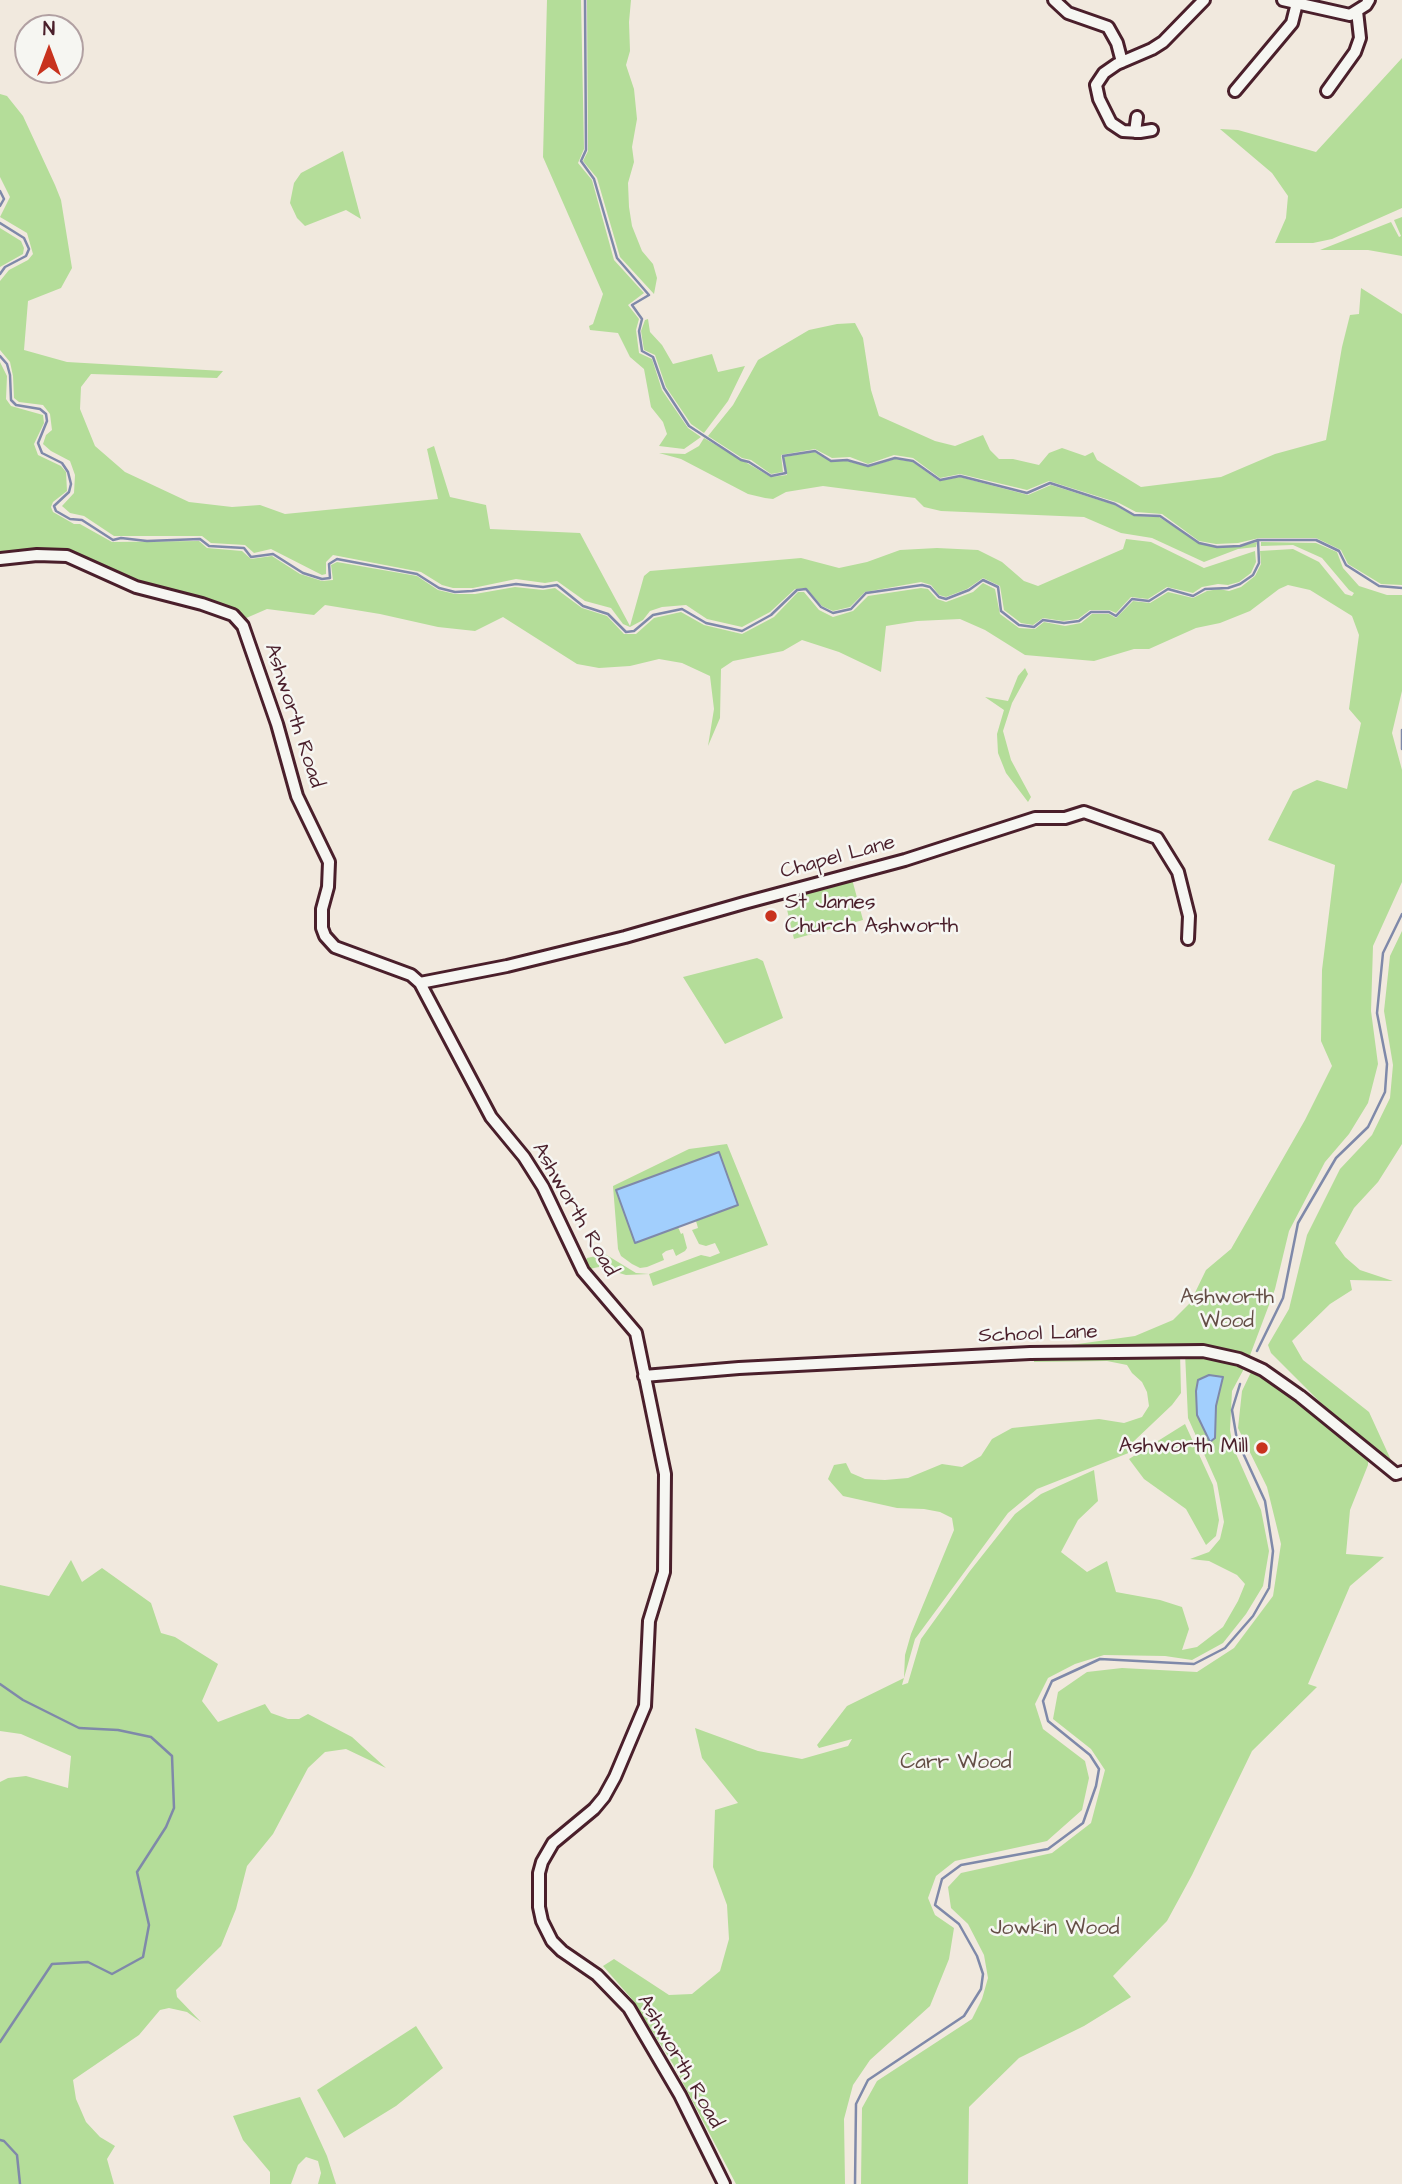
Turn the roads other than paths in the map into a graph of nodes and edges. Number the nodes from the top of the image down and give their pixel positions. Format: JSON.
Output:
{"nodes":[{"id":1,"x":1054,"y":0,"type":"edge"},
{"id":2,"x":1204,"y":0,"type":"edge"},
{"id":3,"x":1283,"y":0,"type":"edge"},
{"id":4,"x":1369,"y":0,"type":"edge"},
{"id":5,"x":1297,"y":3,"type":"junction"},
{"id":6,"x":1357,"y":11,"type":"junction"},
{"id":7,"x":1122,"y":62,"type":"junction"},
{"id":8,"x":1237,"y":84,"type":"dead end"},
{"id":9,"x":1327,"y":91,"type":"dead end"},
{"id":10,"x":1137,"y":117,"type":"dead end"},
{"id":11,"x":1152,"y":130,"type":"dead end"},
{"id":12,"x":1135,"y":132,"type":"junction"},
{"id":13,"x":0,"y":559,"type":"edge"},
{"id":14,"x":1188,"y":939,"type":"dead end"},
{"id":15,"x":420,"y":983,"type":"junction"},
{"id":16,"x":643,"y":1376,"type":"junction"},
{"id":17,"x":1399,"y":1473,"type":"edge"},
{"id":18,"x":724,"y":2184,"type":"edge"}],
"edges":[{"from":1,"to":7,"type":"street"},
{"from":2,"to":7,"type":"street"},
{"from":3,"to":5,"type":"street"},
{"from":4,"to":6,"type":"street"},
{"from":5,"to":6,"type":"street"},
{"from":5,"to":8,"type":"street"},
{"from":6,"to":9,"type":"street"},
{"from":7,"to":12,"type":"street"},
{"from":10,"to":12,"type":"street"},
{"from":11,"to":12,"type":"street"},
{"from":13,"to":15,"type":"street","name":"Ashworth Road"},
{"from":14,"to":15,"type":"street","name":"Chapel Lane"},
{"from":15,"to":16,"type":"street","name":"Ashworth Road"},
{"from":16,"to":17,"type":"street","name":"School Lane"},
{"from":16,"to":18,"type":"street","name":"Ashworth Road"}]}
